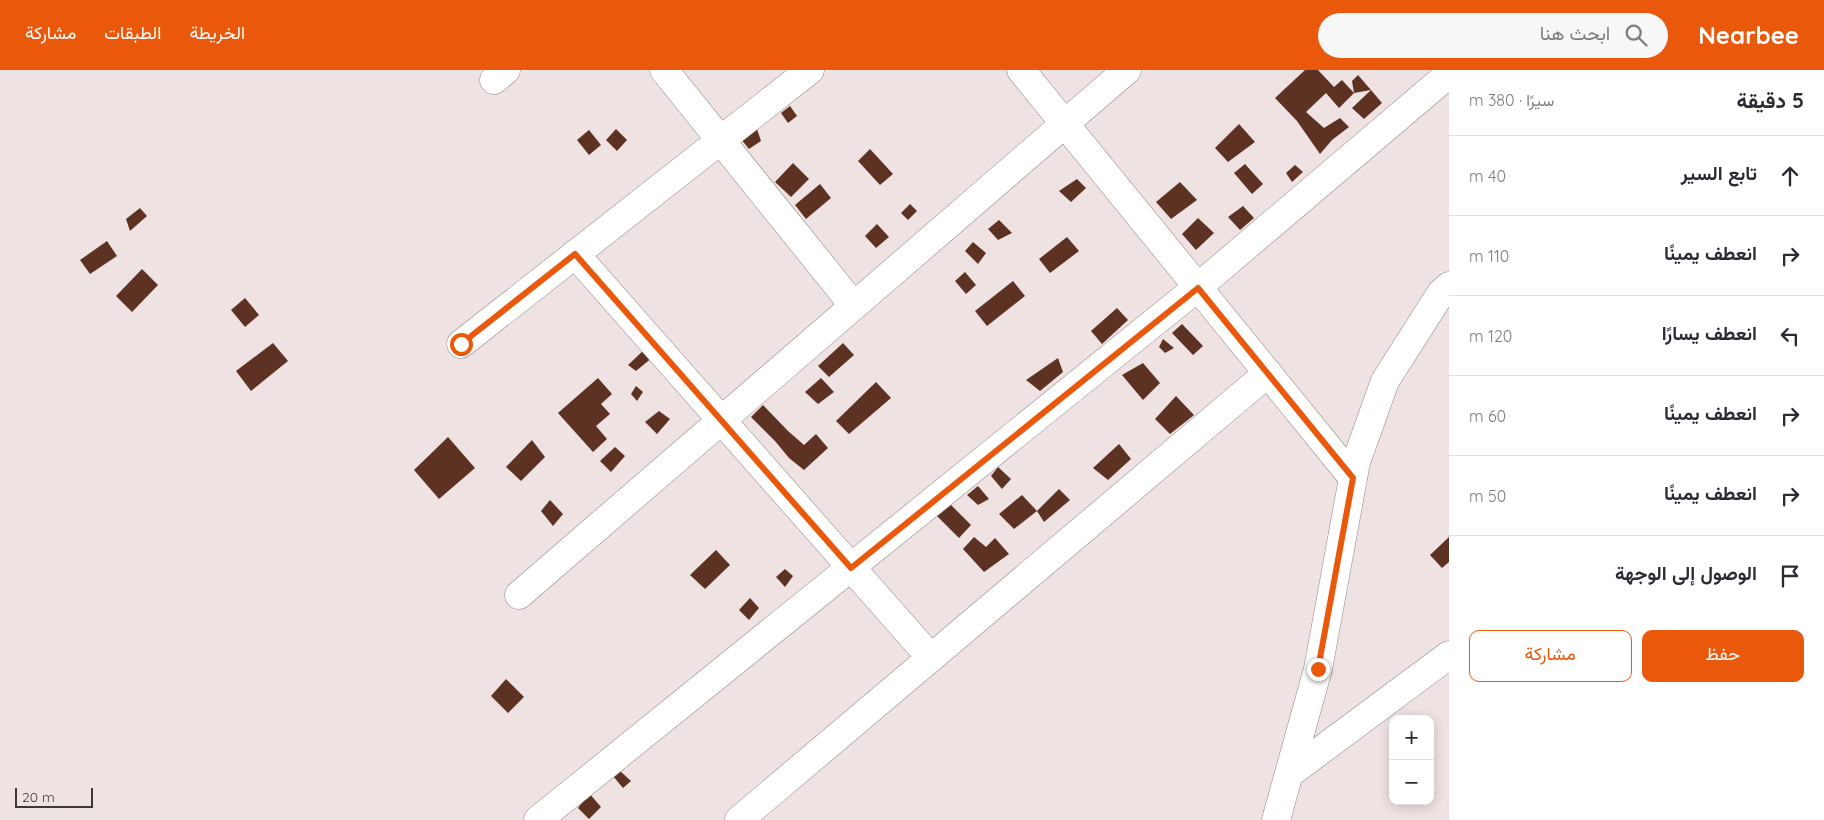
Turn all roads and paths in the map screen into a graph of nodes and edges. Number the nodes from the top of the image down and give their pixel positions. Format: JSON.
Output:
{"nodes":[{"id":1,"x":664,"y":70,"type":"edge"},
{"id":2,"x":810,"y":70,"type":"edge"},
{"id":3,"x":1021,"y":70,"type":"edge"},
{"id":4,"x":1126,"y":70,"type":"edge"},
{"id":5,"x":1449,"y":74,"type":"edge"},
{"id":6,"x":1064,"y":124,"type":"junction"},
{"id":7,"x":721,"y":140,"type":"junction"},
{"id":8,"x":575,"y":254,"type":"junction"},
{"id":9,"x":1449,"y":286,"type":"edge"},
{"id":10,"x":1198,"y":288,"type":"junction"},
{"id":11,"x":854,"y":306,"type":"junction"},
{"id":12,"x":461,"y":344,"type":"dead end"},
{"id":13,"x":1268,"y":373,"type":"junction"},
{"id":14,"x":721,"y":420,"type":"junction"},
{"id":15,"x":1353,"y":478,"type":"junction"},
{"id":16,"x":851,"y":568,"type":"junction"},
{"id":17,"x":519,"y":595,"type":"dead end"},
{"id":18,"x":1449,"y":655,"type":"edge"},
{"id":19,"x":931,"y":658,"type":"junction"},
{"id":20,"x":1289,"y":774,"type":"junction"},
{"id":21,"x":538,"y":820,"type":"edge"},
{"id":22,"x":740,"y":820,"type":"edge"},
{"id":23,"x":1276,"y":820,"type":"edge"}],
"edges":[{"from":1,"to":7,"type":"street"},
{"from":2,"to":7,"type":"street"},
{"from":3,"to":6,"type":"street"},
{"from":4,"to":6,"type":"street"},
{"from":5,"to":10,"type":"street"},
{"from":6,"to":10,"type":"street"},
{"from":6,"to":11,"type":"street"},
{"from":7,"to":8,"type":"street"},
{"from":7,"to":11,"type":"street"},
{"from":8,"to":12,"type":"street"},
{"from":8,"to":14,"type":"street"},
{"from":9,"to":15,"type":"street"},
{"from":10,"to":13,"type":"street"},
{"from":10,"to":16,"type":"street"},
{"from":11,"to":14,"type":"street"},
{"from":13,"to":15,"type":"street"},
{"from":13,"to":19,"type":"street"},
{"from":14,"to":16,"type":"street"},
{"from":14,"to":17,"type":"street"},
{"from":15,"to":20,"type":"street"},
{"from":16,"to":19,"type":"street"},
{"from":16,"to":21,"type":"street"},
{"from":18,"to":20,"type":"street"},
{"from":19,"to":22,"type":"street"},
{"from":20,"to":23,"type":"street"}]}
